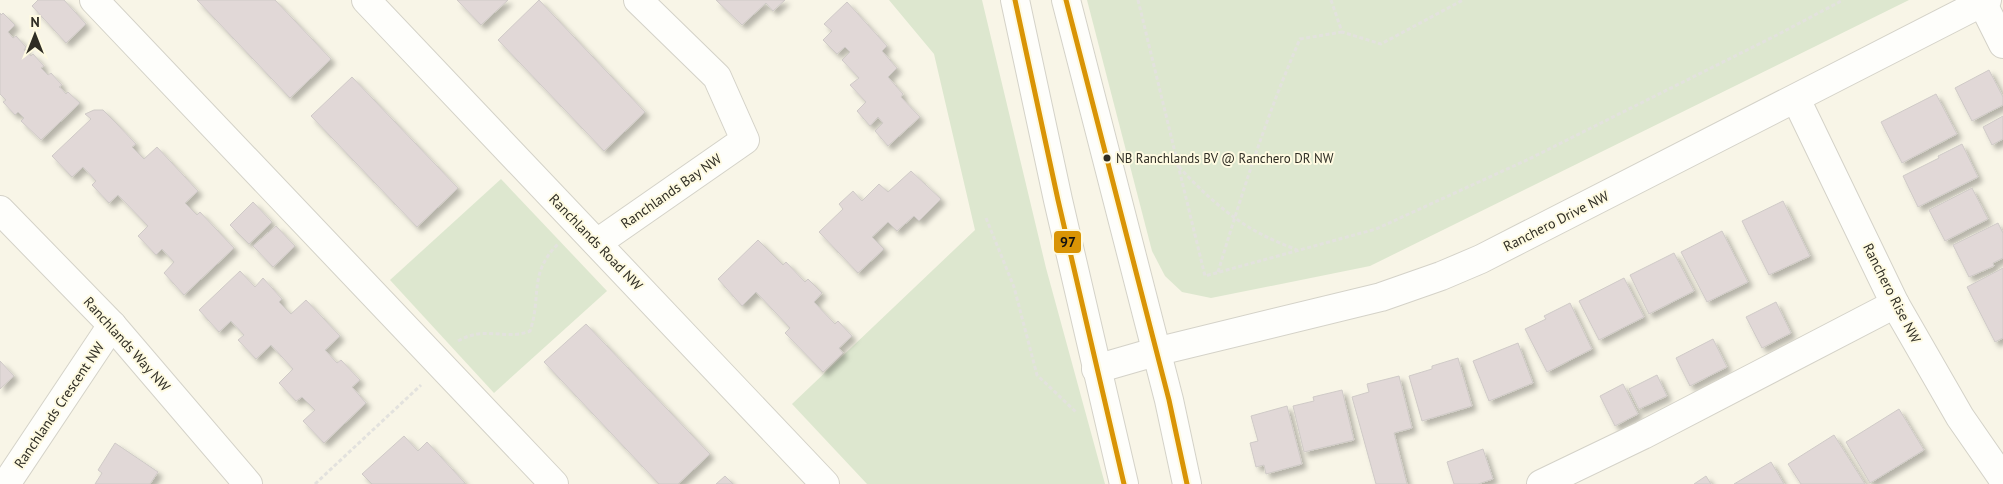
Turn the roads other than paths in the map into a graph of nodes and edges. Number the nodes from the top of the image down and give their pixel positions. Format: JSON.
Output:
{"nodes":[{"id":1,"x":94,"y":0,"type":"edge"},
{"id":2,"x":366,"y":0,"type":"edge"},
{"id":3,"x":638,"y":0,"type":"edge"},
{"id":4,"x":1015,"y":0,"type":"edge"},
{"id":5,"x":1066,"y":0,"type":"edge"},
{"id":6,"x":1984,"y":1,"type":"edge"},
{"id":7,"x":2003,"y":44,"type":"edge"},
{"id":8,"x":1796,"y":99,"type":"junction"},
{"id":9,"x":0,"y":210,"type":"edge"},
{"id":10,"x":597,"y":243,"type":"junction"},
{"id":11,"x":1895,"y":304,"type":"junction"},
{"id":12,"x":112,"y":325,"type":"junction"},
{"id":13,"x":1156,"y":352,"type":"junction"},
{"id":14,"x":1096,"y":369,"type":"junction"},
{"id":15,"x":2003,"y":479,"type":"edge"},
{"id":16,"x":6,"y":484,"type":"edge"},
{"id":17,"x":248,"y":484,"type":"edge"},
{"id":18,"x":554,"y":484,"type":"edge"},
{"id":19,"x":825,"y":484,"type":"edge"},
{"id":20,"x":1124,"y":484,"type":"edge"},
{"id":21,"x":1186,"y":484,"type":"edge"},
{"id":22,"x":1541,"y":484,"type":"edge"}],
"edges":[{"from":1,"to":18,"type":"street"},
{"from":2,"to":10,"type":"street","name":"Ranchlands Road NW"},
{"from":3,"to":10,"type":"street","name":"Ranchlands Bay NW"},
{"from":4,"to":14,"type":"street"},
{"from":5,"to":13,"type":"street"},
{"from":6,"to":7,"type":"street"},
{"from":6,"to":8,"type":"street","name":"Ranchero Drive NW"},
{"from":8,"to":11,"type":"street","name":"Ranchero Rise NW"},
{"from":8,"to":13,"type":"street","name":"Ranchero Drive NW"},
{"from":9,"to":12,"type":"street","name":"Ranchlands Way NW"},
{"from":10,"to":19,"type":"street","name":"Ranchlands Road NW"},
{"from":11,"to":15,"type":"street","name":"Ranchero Rise NW"},
{"from":11,"to":22,"type":"street"},
{"from":12,"to":16,"type":"street","name":"Ranchlands Crescent NW"},
{"from":12,"to":17,"type":"street","name":"Ranchlands Way NW"},
{"from":13,"to":14,"type":"street","name":"Ranchero Drive NW"},
{"from":13,"to":21,"type":"street"},
{"from":14,"to":20,"type":"street"}]}
